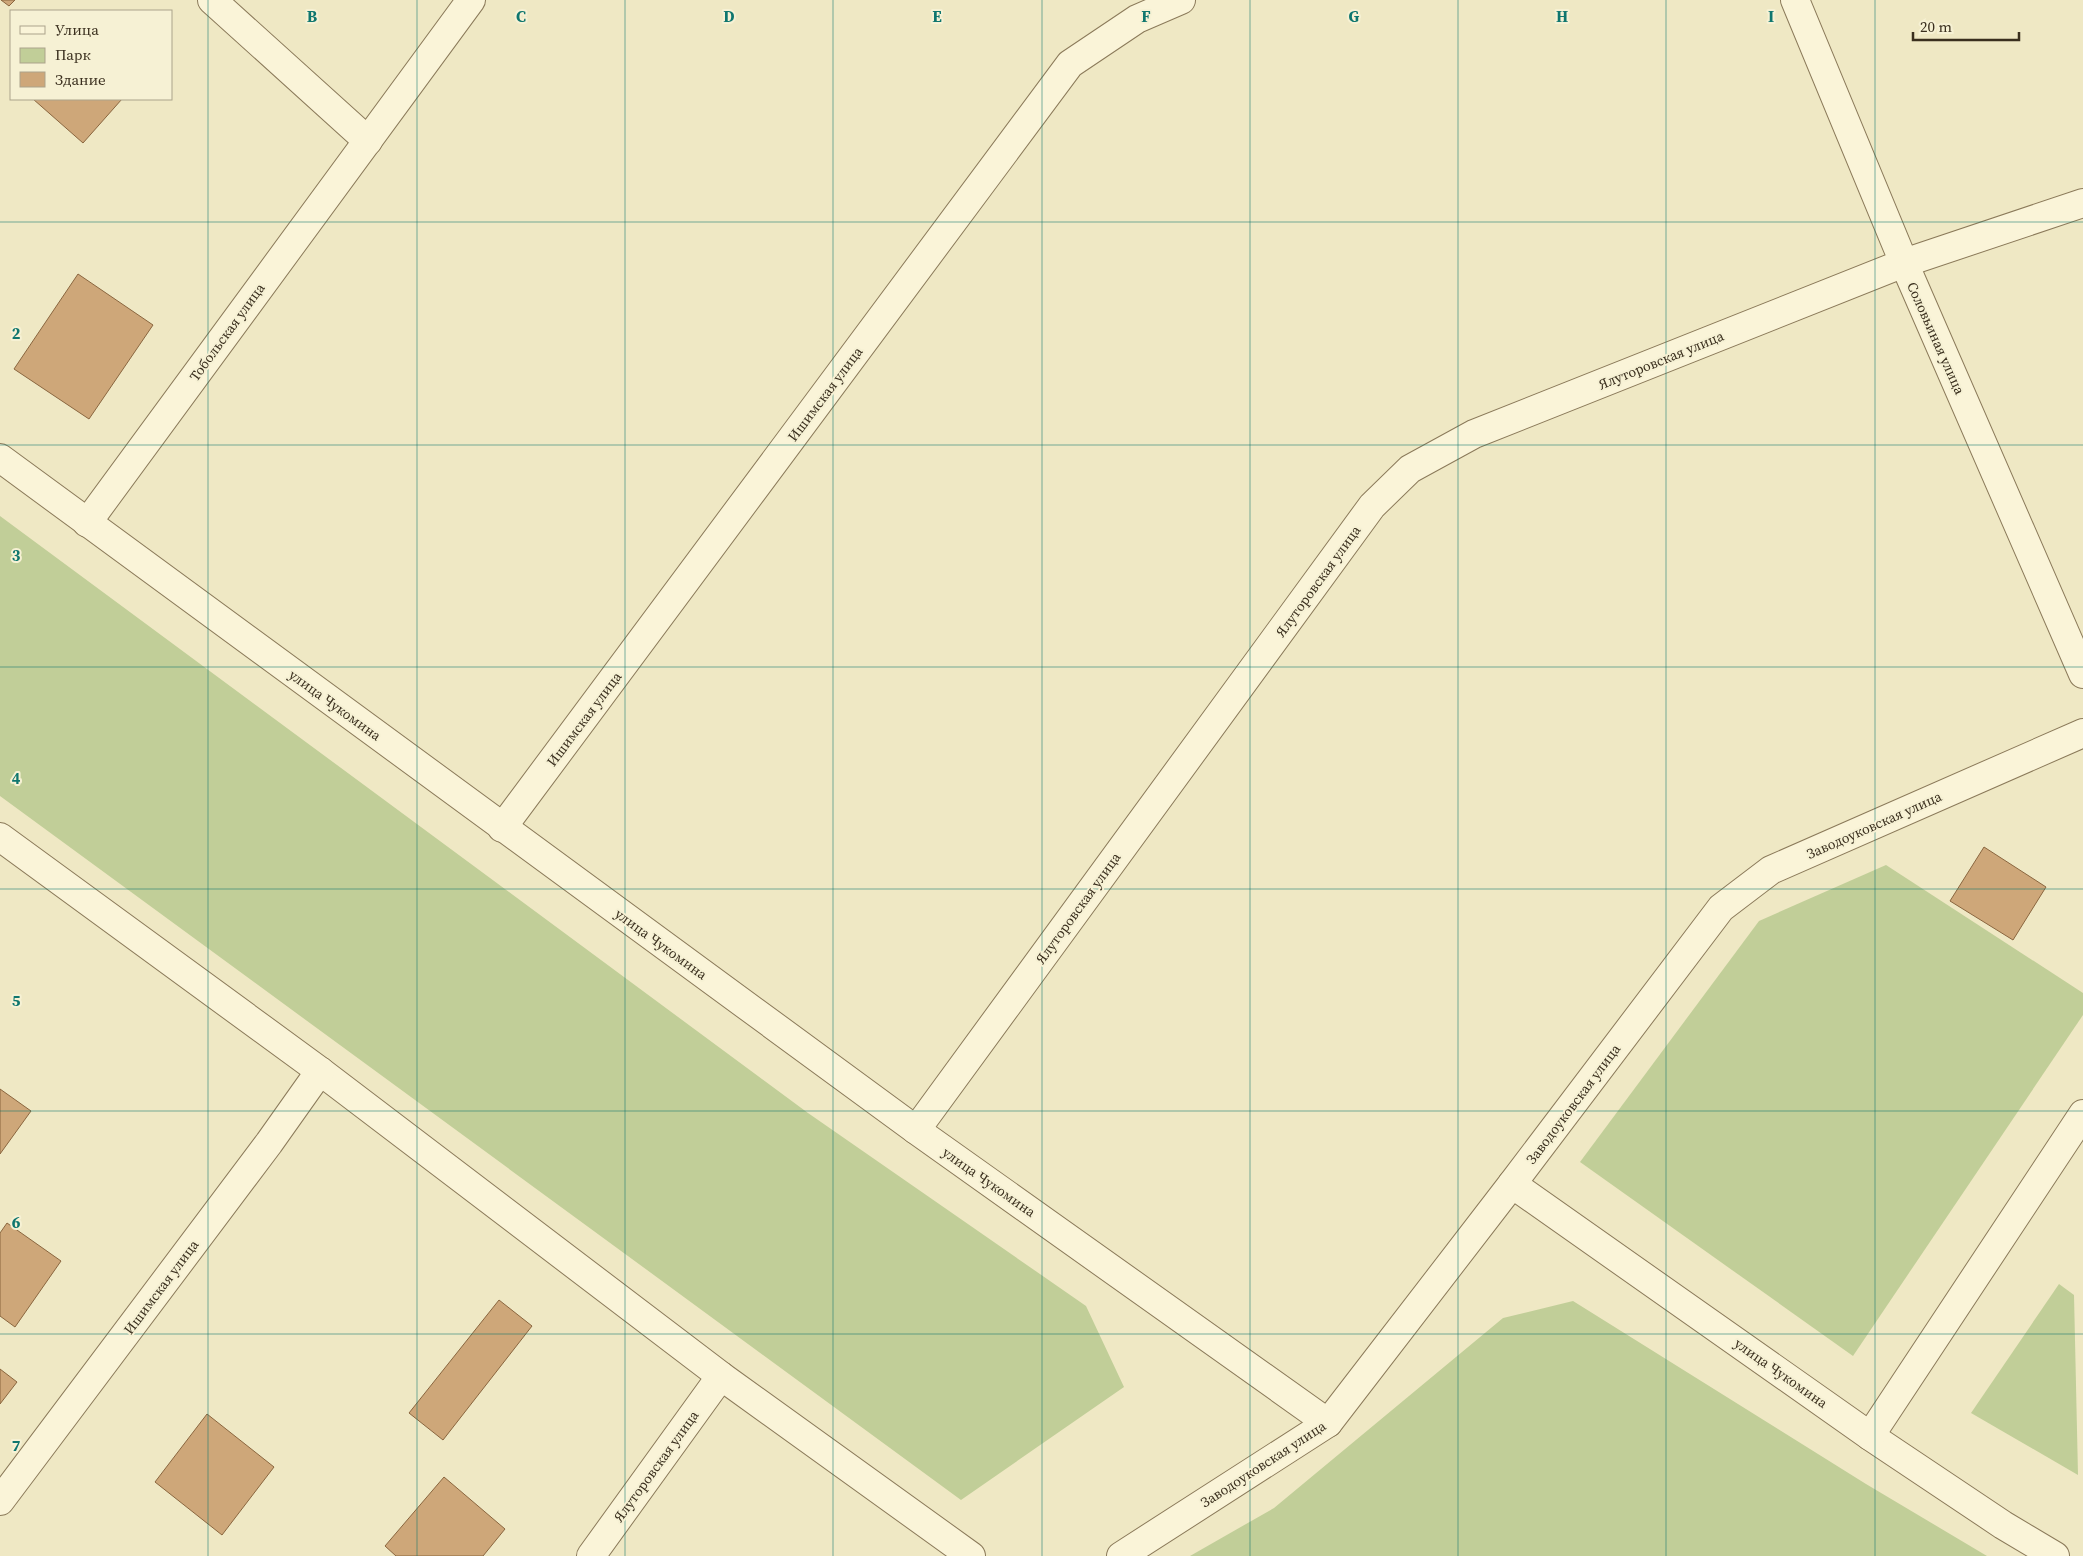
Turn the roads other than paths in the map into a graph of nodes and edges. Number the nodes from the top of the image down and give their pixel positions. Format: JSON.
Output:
{"nodes":[{"id":1,"x":212,"y":0,"type":"edge"},
{"id":2,"x":471,"y":0,"type":"edge"},
{"id":3,"x":1181,"y":0,"type":"edge"},
{"id":4,"x":1795,"y":0,"type":"edge"},
{"id":5,"x":368,"y":141,"type":"junction"},
{"id":6,"x":2083,"y":203,"type":"edge"},
{"id":7,"x":1904,"y":263,"type":"junction"},
{"id":8,"x":0,"y":458,"type":"edge"},
{"id":9,"x":87,"y":523,"type":"junction"},
{"id":10,"x":2083,"y":674,"type":"edge"},
{"id":11,"x":2083,"y":733,"type":"edge"},
{"id":12,"x":502,"y":828,"type":"junction"},
{"id":13,"x":0,"y":838,"type":"edge"},
{"id":14,"x":320,"y":1070,"type":"junction"},
{"id":15,"x":2083,"y":1114,"type":"edge"},
{"id":16,"x":916,"y":1130,"type":"junction"},
{"id":17,"x":1512,"y":1184,"type":"junction"},
{"id":18,"x":721,"y":1376,"type":"junction"},
{"id":19,"x":1328,"y":1423,"type":"junction"},
{"id":20,"x":1870,"y":1436,"type":"junction"},
{"id":21,"x":0,"y":1501,"type":"edge"},
{"id":22,"x":591,"y":1556,"type":"edge"},
{"id":23,"x":971,"y":1556,"type":"edge"},
{"id":24,"x":1121,"y":1556,"type":"edge"},
{"id":25,"x":2055,"y":1556,"type":"edge"}],
"edges":[{"from":1,"to":5,"type":"street"},
{"from":2,"to":5,"type":"street","name":"Тобольская улица"},
{"from":3,"to":12,"type":"street","name":"Ишимская улица"},
{"from":4,"to":7,"type":"street","name":"Соловьиная улица"},
{"from":5,"to":9,"type":"street","name":"Тобольская улица"},
{"from":6,"to":7,"type":"street","name":"Ялуторовская улица"},
{"from":7,"to":10,"type":"street","name":"Соловьиная улица"},
{"from":7,"to":16,"type":"street","name":"Ялуторовская улица"},
{"from":8,"to":9,"type":"street","name":"улица Чукомина"},
{"from":9,"to":12,"type":"street","name":"улица Чукомина"},
{"from":11,"to":17,"type":"street","name":"Заводоуковская улица"},
{"from":12,"to":16,"type":"street","name":"улица Чукомина"},
{"from":13,"to":14,"type":"street"},
{"from":14,"to":18,"type":"street"},
{"from":14,"to":21,"type":"street","name":"Ишимская улица"},
{"from":15,"to":20,"type":"street"},
{"from":16,"to":19,"type":"street","name":"улица Чукомина"},
{"from":17,"to":19,"type":"street","name":"Заводоуковская улица"},
{"from":17,"to":20,"type":"street","name":"улица Чукомина"},
{"from":18,"to":22,"type":"street","name":"Ялуторовская улица"},
{"from":18,"to":23,"type":"street"},
{"from":19,"to":24,"type":"street","name":"Заводоуковская улица"},
{"from":20,"to":25,"type":"street","name":"улица Чукомина"}]}
